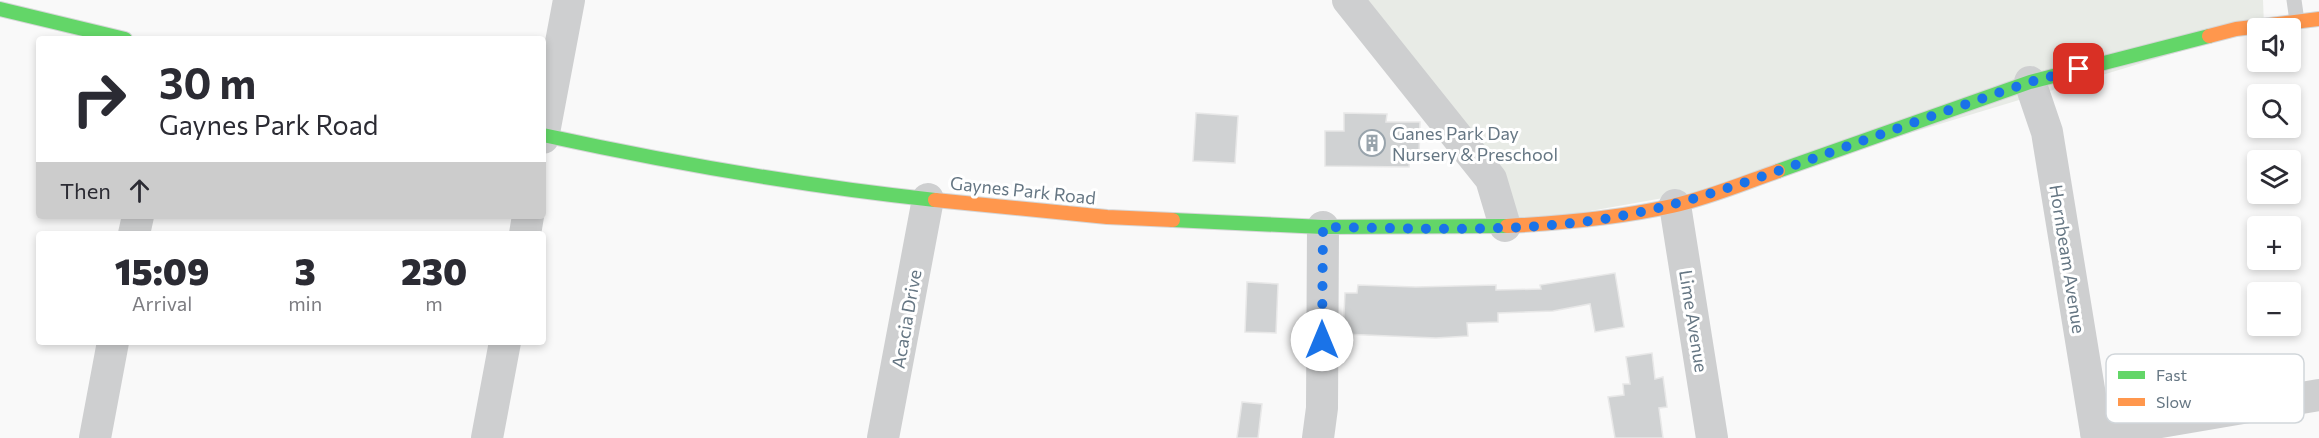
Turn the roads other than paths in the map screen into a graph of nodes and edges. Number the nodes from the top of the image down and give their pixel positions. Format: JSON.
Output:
{"nodes":[{"id":1,"x":569,"y":0,"type":"edge"},
{"id":2,"x":1348,"y":0,"type":"edge"},
{"id":3,"x":2294,"y":0,"type":"edge"},
{"id":4,"x":0,"y":9,"type":"edge"},
{"id":5,"x":2297,"y":18,"type":"edge"},
{"id":6,"x":2319,"y":19,"type":"edge"},
{"id":7,"x":2301,"y":21,"type":"edge"},
{"id":8,"x":2247,"y":28,"type":"edge"},
{"id":9,"x":112,"y":36,"type":"edge"},
{"id":10,"x":2030,"y":82,"type":"junction"},
{"id":11,"x":546,"y":120,"type":"edge"},
{"id":12,"x":546,"y":137,"type":"edge"},
{"id":13,"x":928,"y":199,"type":"junction"},
{"id":14,"x":1675,"y":205,"type":"junction"},
{"id":15,"x":1505,"y":226,"type":"junction"},
{"id":16,"x":1323,"y":227,"type":"junction"},
{"id":17,"x":112,"y":345,"type":"edge"},
{"id":18,"x":504,"y":345,"type":"edge"},
{"id":19,"x":2319,"y":395,"type":"edge"},
{"id":20,"x":2304,"y":398,"type":"edge"},
{"id":21,"x":2164,"y":423,"type":"edge"},
{"id":22,"x":2097,"y":435,"type":"edge"},
{"id":23,"x":95,"y":438,"type":"edge"},
{"id":24,"x":487,"y":438,"type":"edge"},
{"id":25,"x":883,"y":438,"type":"edge"},
{"id":26,"x":1318,"y":438,"type":"edge"},
{"id":27,"x":1712,"y":438,"type":"edge"}],
"edges":[{"from":1,"to":11,"type":"street"},
{"from":2,"to":15,"type":"street"},
{"from":3,"to":5,"type":"lane"},
{"from":4,"to":9,"type":"street"},
{"from":6,"to":7,"type":"street","name":"Gaynes Park Road"},
{"from":8,"to":10,"type":"street","name":"Gaynes Park Road"},
{"from":10,"to":14,"type":"street","name":"Gaynes Park Road"},
{"from":10,"to":22,"type":"street","name":"Hornbeam Avenue"},
{"from":12,"to":13,"type":"street","name":"Gaynes Park Road"},
{"from":13,"to":16,"type":"street","name":"Gaynes Park Road"},
{"from":13,"to":25,"type":"street","name":"Acacia Drive"},
{"from":14,"to":15,"type":"street","name":"Gaynes Park Road"},
{"from":14,"to":27,"type":"street","name":"Lime Avenue"},
{"from":15,"to":16,"type":"street","name":"Gaynes Park Road"},
{"from":16,"to":26,"type":"street"},
{"from":17,"to":23,"type":"street"},
{"from":18,"to":24,"type":"street"},
{"from":19,"to":20,"type":"street"},
{"from":21,"to":22,"type":"street"}]}
